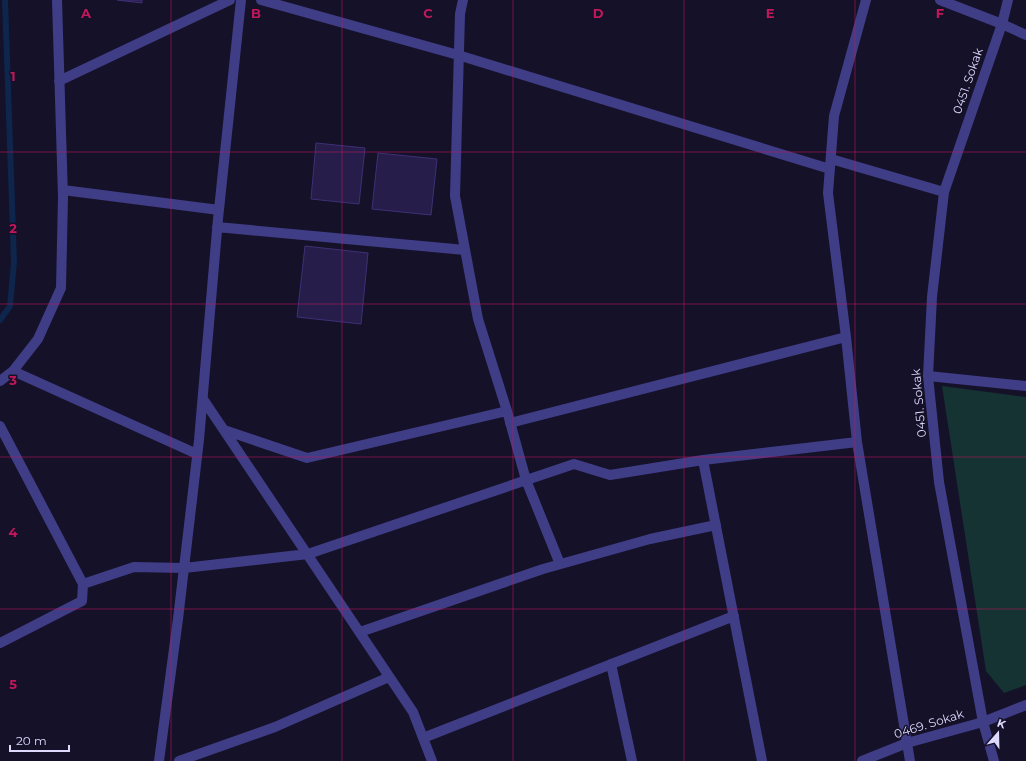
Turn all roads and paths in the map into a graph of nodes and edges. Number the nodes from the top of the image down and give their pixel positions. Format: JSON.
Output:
{"nodes":[{"id":1,"x":56,"y":0,"type":"edge"},
{"id":2,"x":230,"y":0,"type":"edge"},
{"id":3,"x":241,"y":0,"type":"edge"},
{"id":4,"x":261,"y":0,"type":"edge"},
{"id":5,"x":463,"y":0,"type":"edge"},
{"id":6,"x":866,"y":0,"type":"edge"},
{"id":7,"x":940,"y":0,"type":"edge"},
{"id":8,"x":1008,"y":0,"type":"edge"},
{"id":9,"x":1002,"y":24,"type":"junction"},
{"id":10,"x":1026,"y":35,"type":"edge"},
{"id":11,"x":458,"y":55,"type":"junction"},
{"id":12,"x":59,"y":81,"type":"junction"},
{"id":13,"x":831,"y":159,"type":"junction"},
{"id":14,"x":830,"y":169,"type":"junction"},
{"id":15,"x":62,"y":190,"type":"junction"},
{"id":16,"x":944,"y":192,"type":"junction"},
{"id":17,"x":219,"y":210,"type":"junction"},
{"id":18,"x":217,"y":227,"type":"junction"},
{"id":19,"x":465,"y":250,"type":"junction"},
{"id":20,"x":846,"y":337,"type":"junction"},
{"id":21,"x":13,"y":371,"type":"junction"},
{"id":22,"x":928,"y":376,"type":"junction"},
{"id":23,"x":0,"y":381,"type":"edge"},
{"id":24,"x":1026,"y":386,"type":"edge"},
{"id":25,"x":203,"y":399,"type":"junction"},
{"id":26,"x":507,"y":412,"type":"junction"},
{"id":27,"x":510,"y":423,"type":"junction"},
{"id":28,"x":0,"y":426,"type":"edge"},
{"id":29,"x":224,"y":430,"type":"junction"},
{"id":30,"x":857,"y":442,"type":"junction"},
{"id":31,"x":197,"y":454,"type":"junction"},
{"id":32,"x":703,"y":460,"type":"junction"},
{"id":33,"x":526,"y":480,"type":"junction"},
{"id":34,"x":716,"y":525,"type":"junction"},
{"id":35,"x":308,"y":554,"type":"junction"},
{"id":36,"x":560,"y":564,"type":"junction"},
{"id":37,"x":184,"y":568,"type":"junction"},
{"id":38,"x":83,"y":584,"type":"junction"},
{"id":39,"x":734,"y":616,"type":"junction"},
{"id":40,"x":360,"y":632,"type":"junction"},
{"id":41,"x":0,"y":643,"type":"edge"},
{"id":42,"x":611,"y":664,"type":"junction"},
{"id":43,"x":389,"y":677,"type":"junction"},
{"id":44,"x":1026,"y":705,"type":"edge"},
{"id":45,"x":984,"y":722,"type":"junction"},
{"id":46,"x":423,"y":738,"type":"junction"},
{"id":47,"x":907,"y":743,"type":"junction"},
{"id":48,"x":159,"y":761,"type":"edge"},
{"id":49,"x":179,"y":761,"type":"edge"},
{"id":50,"x":432,"y":761,"type":"edge"},
{"id":51,"x":632,"y":761,"type":"edge"},
{"id":52,"x":762,"y":761,"type":"edge"},
{"id":53,"x":862,"y":761,"type":"edge"},
{"id":54,"x":910,"y":761,"type":"edge"},
{"id":55,"x":994,"y":761,"type":"edge"}],
"edges":[{"from":1,"to":12,"type":"street"},
{"from":2,"to":12,"type":"street"},
{"from":3,"to":17,"type":"street"},
{"from":4,"to":11,"type":"street"},
{"from":5,"to":11,"type":"street"},
{"from":6,"to":13,"type":"street"},
{"from":7,"to":9,"type":"street"},
{"from":8,"to":9,"type":"street","name":"0451. Sokak"},
{"from":9,"to":10,"type":"street"},
{"from":9,"to":16,"type":"street","name":"0451. Sokak"},
{"from":11,"to":14,"type":"street"},
{"from":11,"to":19,"type":"street"},
{"from":12,"to":15,"type":"street"},
{"from":13,"to":14,"type":"street"},
{"from":13,"to":16,"type":"street"},
{"from":14,"to":20,"type":"street"},
{"from":15,"to":17,"type":"street"},
{"from":15,"to":21,"type":"street"},
{"from":16,"to":22,"type":"street","name":"0451. Sokak"},
{"from":17,"to":18,"type":"street"},
{"from":18,"to":19,"type":"street"},
{"from":18,"to":25,"type":"street"},
{"from":19,"to":26,"type":"street"},
{"from":20,"to":27,"type":"street"},
{"from":20,"to":30,"type":"street"},
{"from":21,"to":23,"type":"street"},
{"from":21,"to":31,"type":"street"},
{"from":22,"to":24,"type":"street"},
{"from":22,"to":45,"type":"street","name":"0451. Sokak"},
{"from":25,"to":29,"type":"street"},
{"from":25,"to":31,"type":"street"},
{"from":26,"to":27,"type":"street"},
{"from":26,"to":29,"type":"street"},
{"from":27,"to":33,"type":"street"},
{"from":28,"to":38,"type":"street"},
{"from":29,"to":35,"type":"street"},
{"from":30,"to":32,"type":"street"},
{"from":30,"to":47,"type":"street"},
{"from":31,"to":37,"type":"street"},
{"from":32,"to":33,"type":"street"},
{"from":32,"to":34,"type":"street"},
{"from":33,"to":35,"type":"street"},
{"from":33,"to":36,"type":"street"},
{"from":34,"to":36,"type":"street"},
{"from":34,"to":39,"type":"street"},
{"from":35,"to":37,"type":"street"},
{"from":35,"to":40,"type":"street"},
{"from":36,"to":40,"type":"street"},
{"from":37,"to":38,"type":"street"},
{"from":37,"to":48,"type":"street"},
{"from":38,"to":41,"type":"street"},
{"from":39,"to":42,"type":"street"},
{"from":39,"to":52,"type":"street"},
{"from":40,"to":43,"type":"street"},
{"from":42,"to":46,"type":"street"},
{"from":42,"to":51,"type":"street"},
{"from":43,"to":46,"type":"street"},
{"from":43,"to":49,"type":"street"},
{"from":44,"to":45,"type":"street","name":"0469. Sokak"},
{"from":45,"to":47,"type":"street","name":"0469. Sokak"},
{"from":45,"to":55,"type":"street","name":"0451. Sokak"},
{"from":46,"to":50,"type":"street"},
{"from":47,"to":53,"type":"street","name":"0469. Sokak"},
{"from":47,"to":54,"type":"street"}]}
